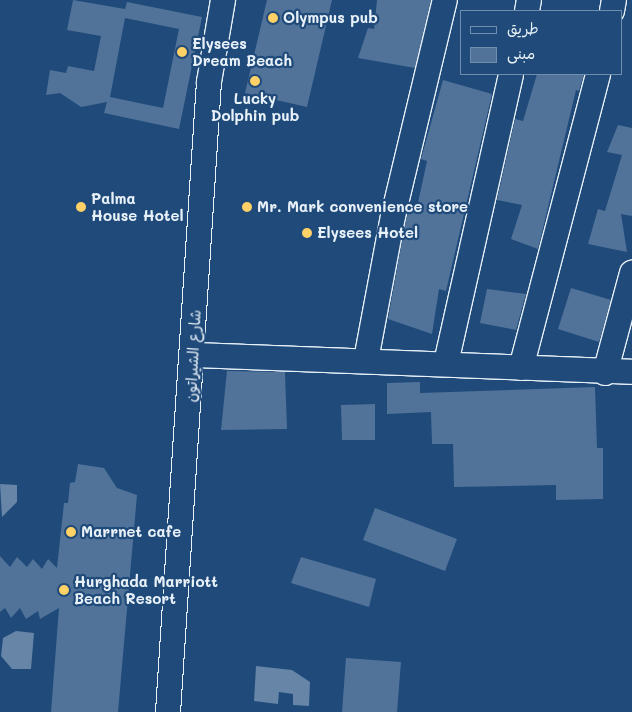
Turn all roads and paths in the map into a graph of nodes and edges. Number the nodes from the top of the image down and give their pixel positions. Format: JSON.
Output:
{"nodes":[{"id":1,"x":223,"y":0,"type":"edge"},
{"id":2,"x":444,"y":0,"type":"edge"},
{"id":3,"x":511,"y":75,"type":"edge"},
{"id":4,"x":598,"y":75,"type":"edge"},
{"id":5,"x":632,"y":273,"type":"edge"},
{"id":6,"x":194,"y":355,"type":"junction"},
{"id":7,"x":366,"y":360,"type":"junction"},
{"id":8,"x":446,"y":363,"type":"junction"},
{"id":9,"x":521,"y":368,"type":"junction"},
{"id":10,"x":632,"y":372,"type":"edge"},
{"id":11,"x":605,"y":373,"type":"junction"},
{"id":12,"x":168,"y":712,"type":"edge"}],
"edges":[{"from":1,"to":6,"type":"street","name":"شارع الشيراتون"},
{"from":2,"to":7,"type":"street"},
{"from":3,"to":8,"type":"street"},
{"from":4,"to":9,"type":"street"},
{"from":5,"to":11,"type":"street"},
{"from":6,"to":7,"type":"street"},
{"from":6,"to":12,"type":"street","name":"شارع الشيراتون"},
{"from":7,"to":8,"type":"street"},
{"from":8,"to":9,"type":"street"},
{"from":9,"to":11,"type":"street"},
{"from":10,"to":11,"type":"street"}]}
